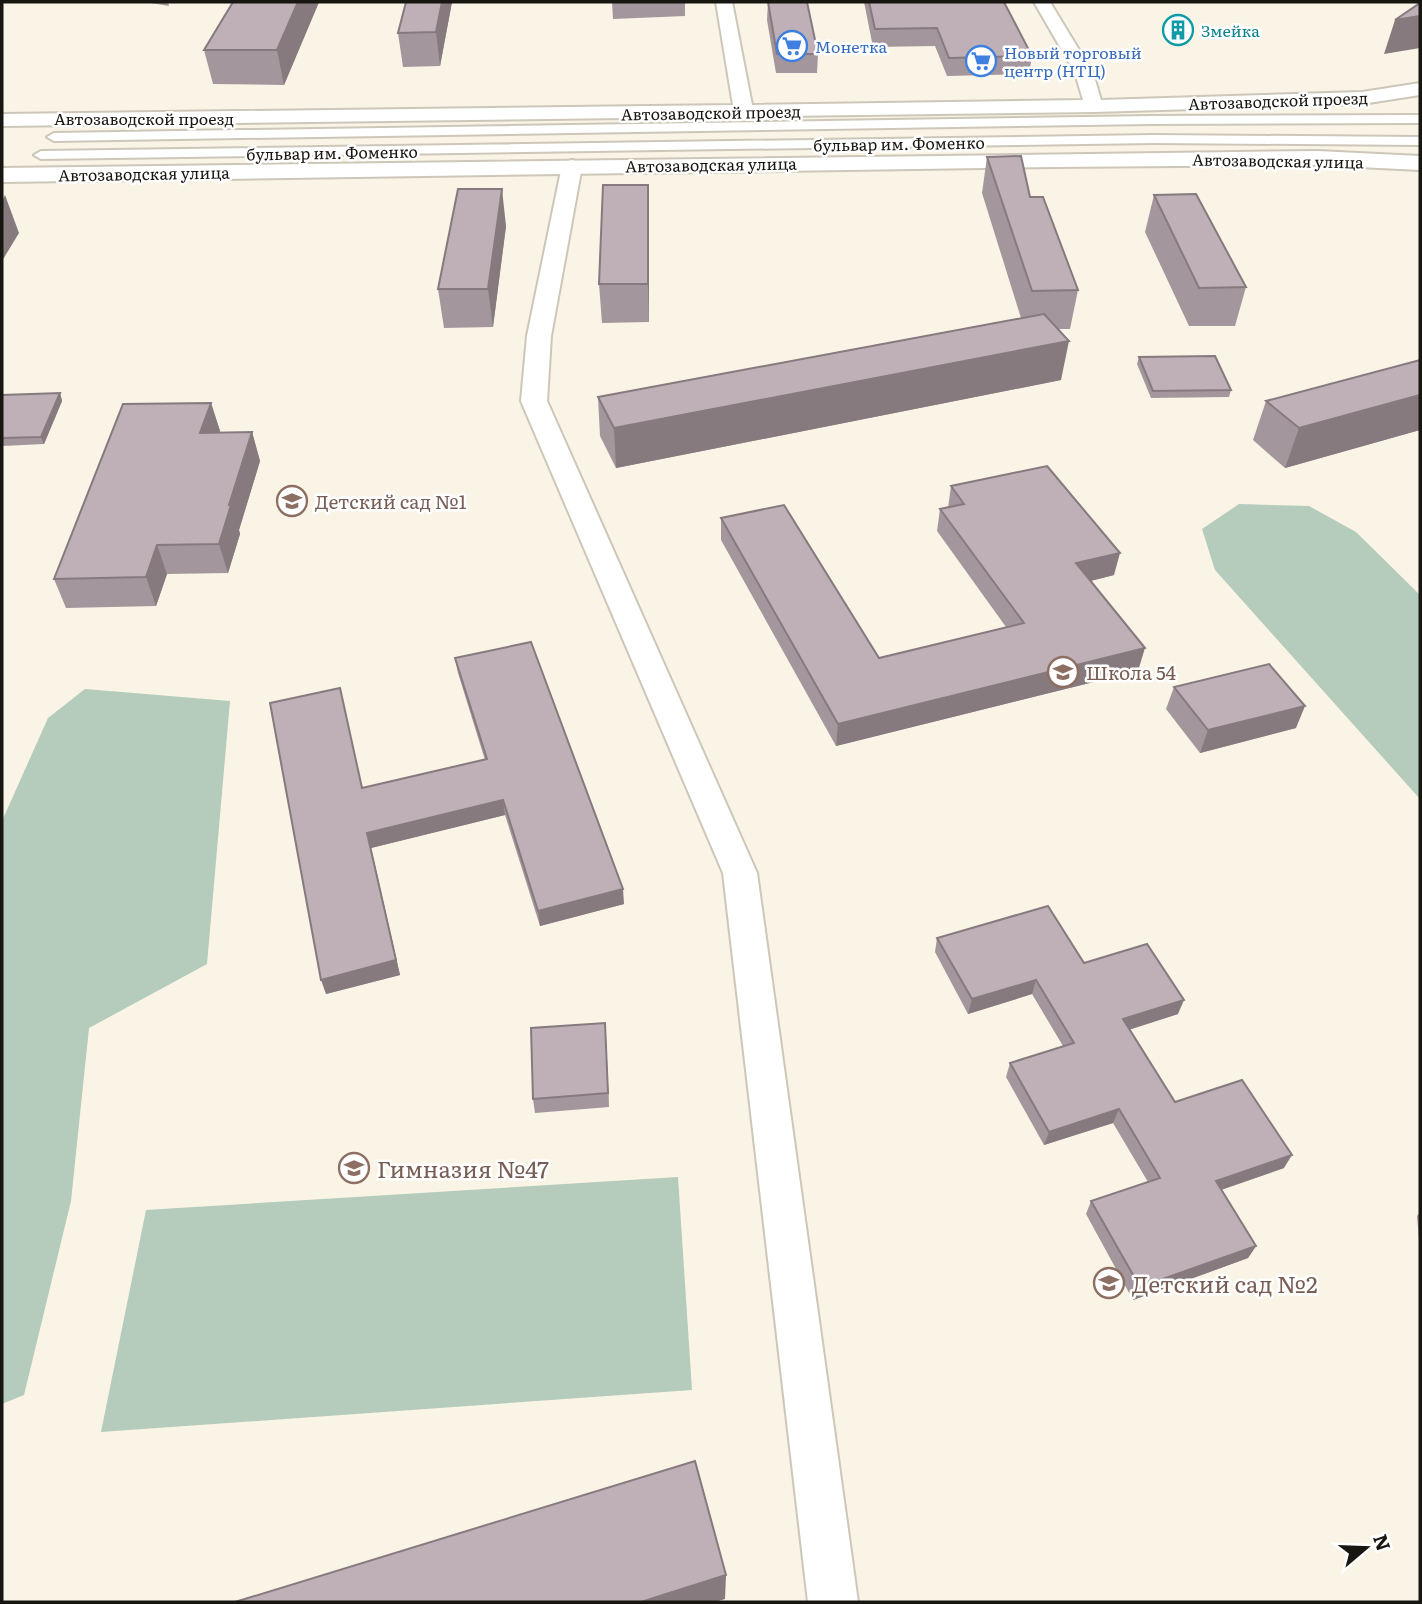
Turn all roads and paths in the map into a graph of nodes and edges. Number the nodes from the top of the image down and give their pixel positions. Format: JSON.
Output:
{"nodes":[{"id":1,"x":724,"y":2,"type":"edge"},
{"id":2,"x":1042,"y":2,"type":"edge"},
{"id":3,"x":1420,"y":89,"type":"edge"},
{"id":4,"x":1095,"y":106,"type":"junction"},
{"id":5,"x":744,"y":111,"type":"junction"},
{"id":6,"x":1420,"y":119,"type":"edge"},
{"id":7,"x":2,"y":120,"type":"edge"},
{"id":8,"x":54,"y":136,"type":"dead end"},
{"id":9,"x":1420,"y":141,"type":"edge"},
{"id":10,"x":41,"y":155,"type":"dead end"},
{"id":11,"x":1420,"y":163,"type":"edge"},
{"id":12,"x":572,"y":166,"type":"junction"},
{"id":13,"x":2,"y":175,"type":"edge"},
{"id":14,"x":833,"y":1602,"type":"edge"}],
"edges":[{"from":1,"to":5,"type":"street"},
{"from":2,"to":4,"type":"street"},
{"from":3,"to":4,"type":"street","name":"Автозаводской проезд"},
{"from":4,"to":5,"type":"street","name":"Автозаводской проезд"},
{"from":5,"to":7,"type":"street","name":"Автозаводской проезд"},
{"from":6,"to":8,"type":"street","name":"бульвар им. Фоменко"},
{"from":9,"to":10,"type":"street","name":"бульвар им. Фоменко"},
{"from":11,"to":12,"type":"street","name":"Автозаводская улица"},
{"from":12,"to":13,"type":"street","name":"Автозаводская улица"},
{"from":12,"to":14,"type":"street"}]}
